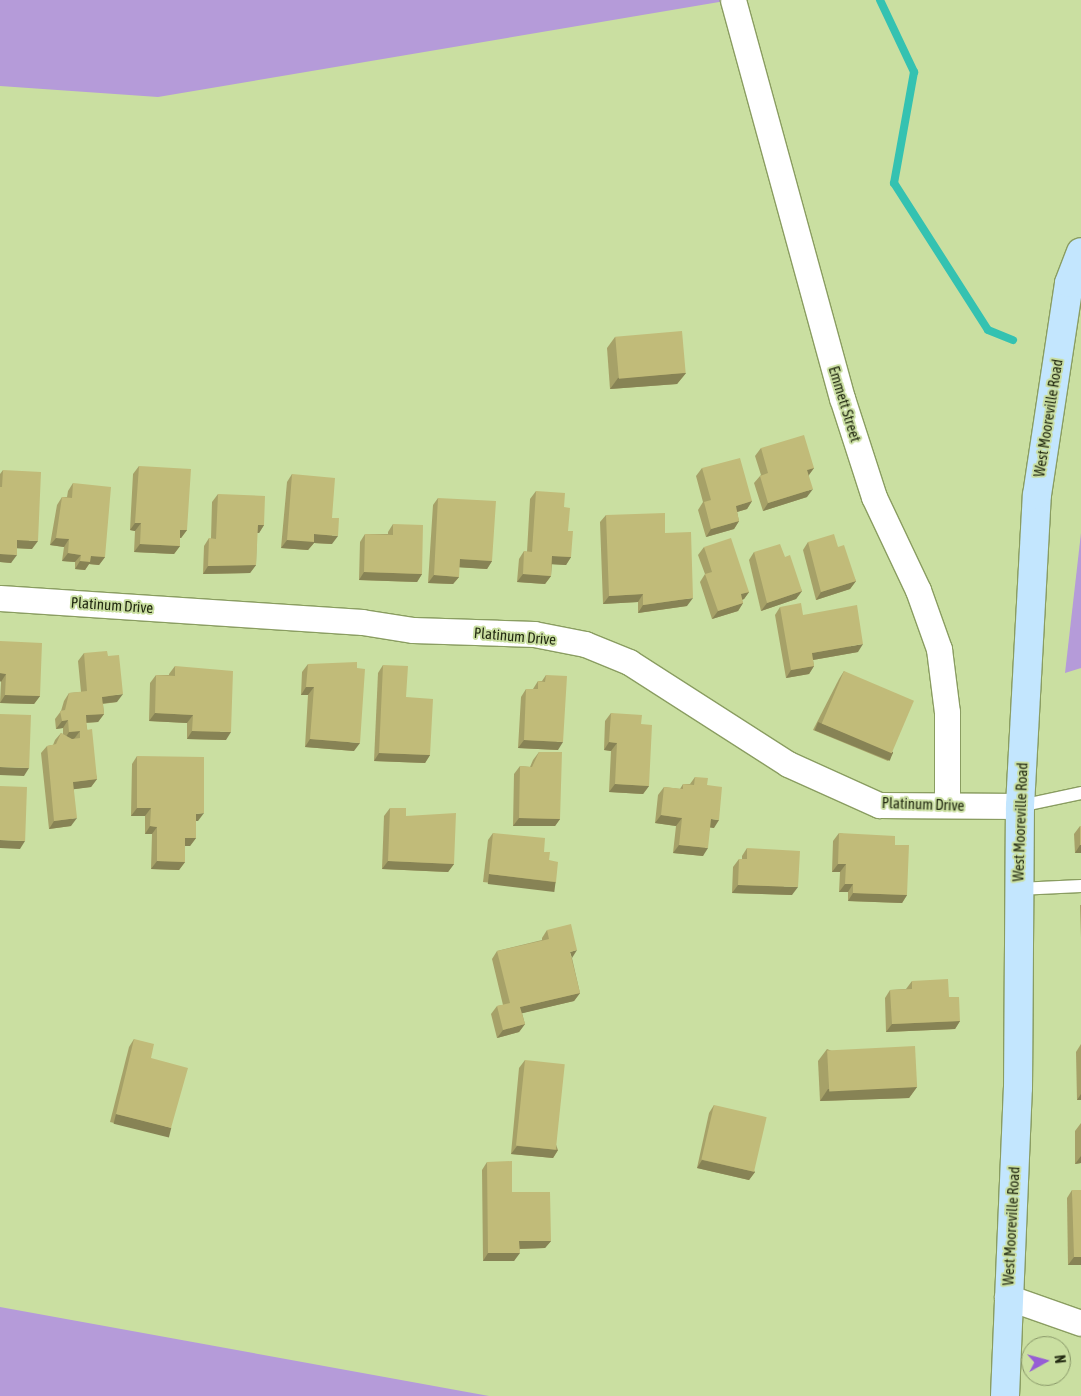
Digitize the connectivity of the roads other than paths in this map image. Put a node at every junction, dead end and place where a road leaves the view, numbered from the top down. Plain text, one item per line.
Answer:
1 (734, 0) edge
2 (1081, 252) edge
3 (0, 598) edge
4 (1081, 793) edge
5 (947, 805) junction
6 (1020, 806) junction
7 (1081, 886) edge
8 (1018, 889) junction
9 (1007, 1297) junction
10 (1081, 1323) edge
11 (1005, 1396) edge

1 - 5 street, Emmett Street
2 - 6 main road, West Mooreville Road
3 - 5 street, Platinum Drive
4 - 6 lane
5 - 6 street, Platinum Drive
6 - 8 main road, West Mooreville Road
7 - 8 lane
8 - 9 main road, West Mooreville Road
9 - 10 street
9 - 11 main road, West Mooreville Road

